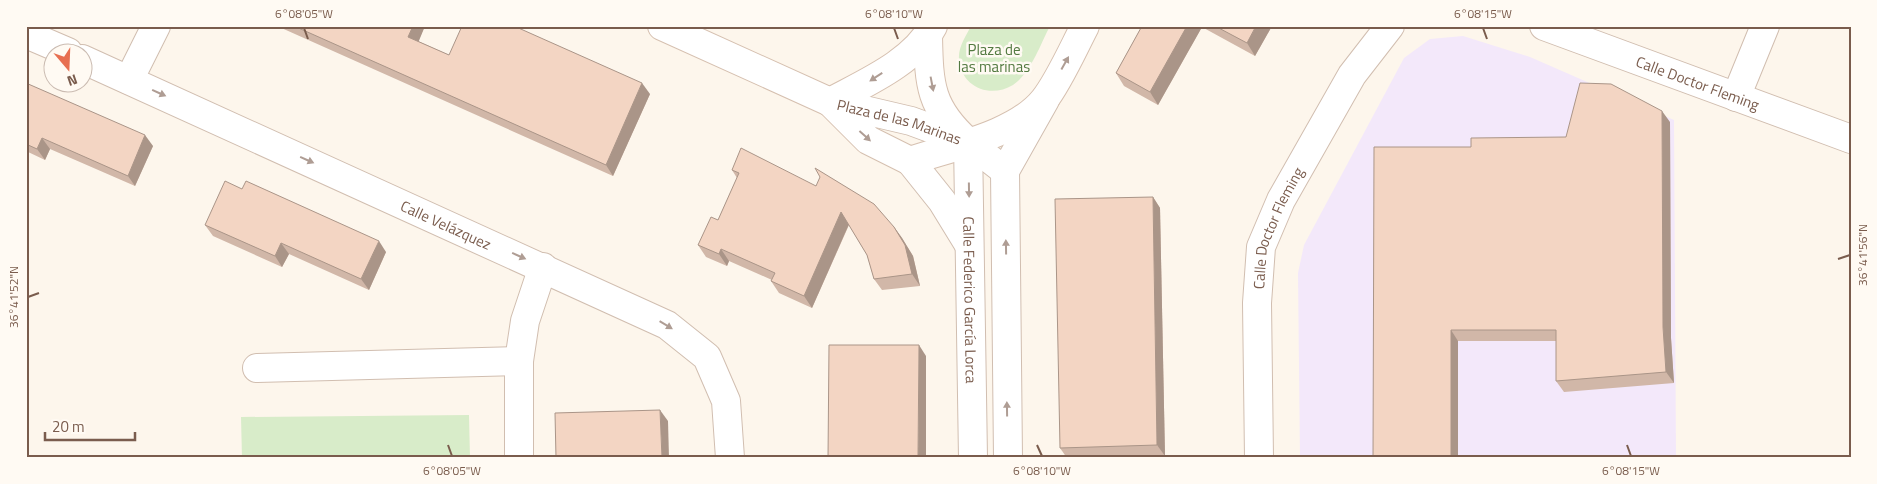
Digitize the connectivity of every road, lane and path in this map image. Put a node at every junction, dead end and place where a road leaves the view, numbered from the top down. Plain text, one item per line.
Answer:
1 (156, 26) edge
2 (662, 26) edge
3 (1085, 26) edge
4 (1390, 26) edge
5 (1544, 26) edge
6 (1764, 26) edge
7 (930, 31) edge
8 (26, 34) edge
9 (45, 42) edge
10 (92, 63) edge
11 (129, 80) junction
12 (1736, 97) junction
13 (1045, 100) junction
14 (830, 102) junction
15 (1851, 139) edge
16 (968, 142) junction
17 (910, 161) junction
18 (1005, 171) junction
19 (970, 246) junction
20 (543, 267) junction
21 (519, 361) junction
22 (257, 368) dead end
23 (519, 458) edge
24 (730, 458) edge
25 (973, 458) edge
26 (1008, 458) edge
27 (1259, 458) edge

1 - 11 street
2 - 14 street
13 -> 3 street, Plaza de las Marinas
4 - 27 street, Calle Doctor Fleming
5 - 12 street, Calle Doctor Fleming
6 - 12 street
7 -> 14 street, Plaza de las Marinas
7 -> 16 street, Plaza de las Marinas
8 - 9 street
10 - 11 street, Calle Velázquez
11 -> 20 street, Calle Velázquez
12 - 15 street, Calle Doctor Fleming
13 - 16 street, Plaza de las Marinas
13 - 18 street, Plaza de las Marinas
14 - 16 street, Plaza de las Marinas
14 -> 17 street, Plaza de las Marinas
16 - 17 street, Plaza de las Marinas
16 - 18 street, Plaza de las Marinas
16 -> 19 street, Calle Federico García Lorca
17 - 19 street, Plaza de las Marinas
26 -> 18 street
19 - 25 street, Calle Federico García Lorca
20 - 21 street
20 -> 24 street, Calle Velázquez
21 - 22 street
21 - 23 street

